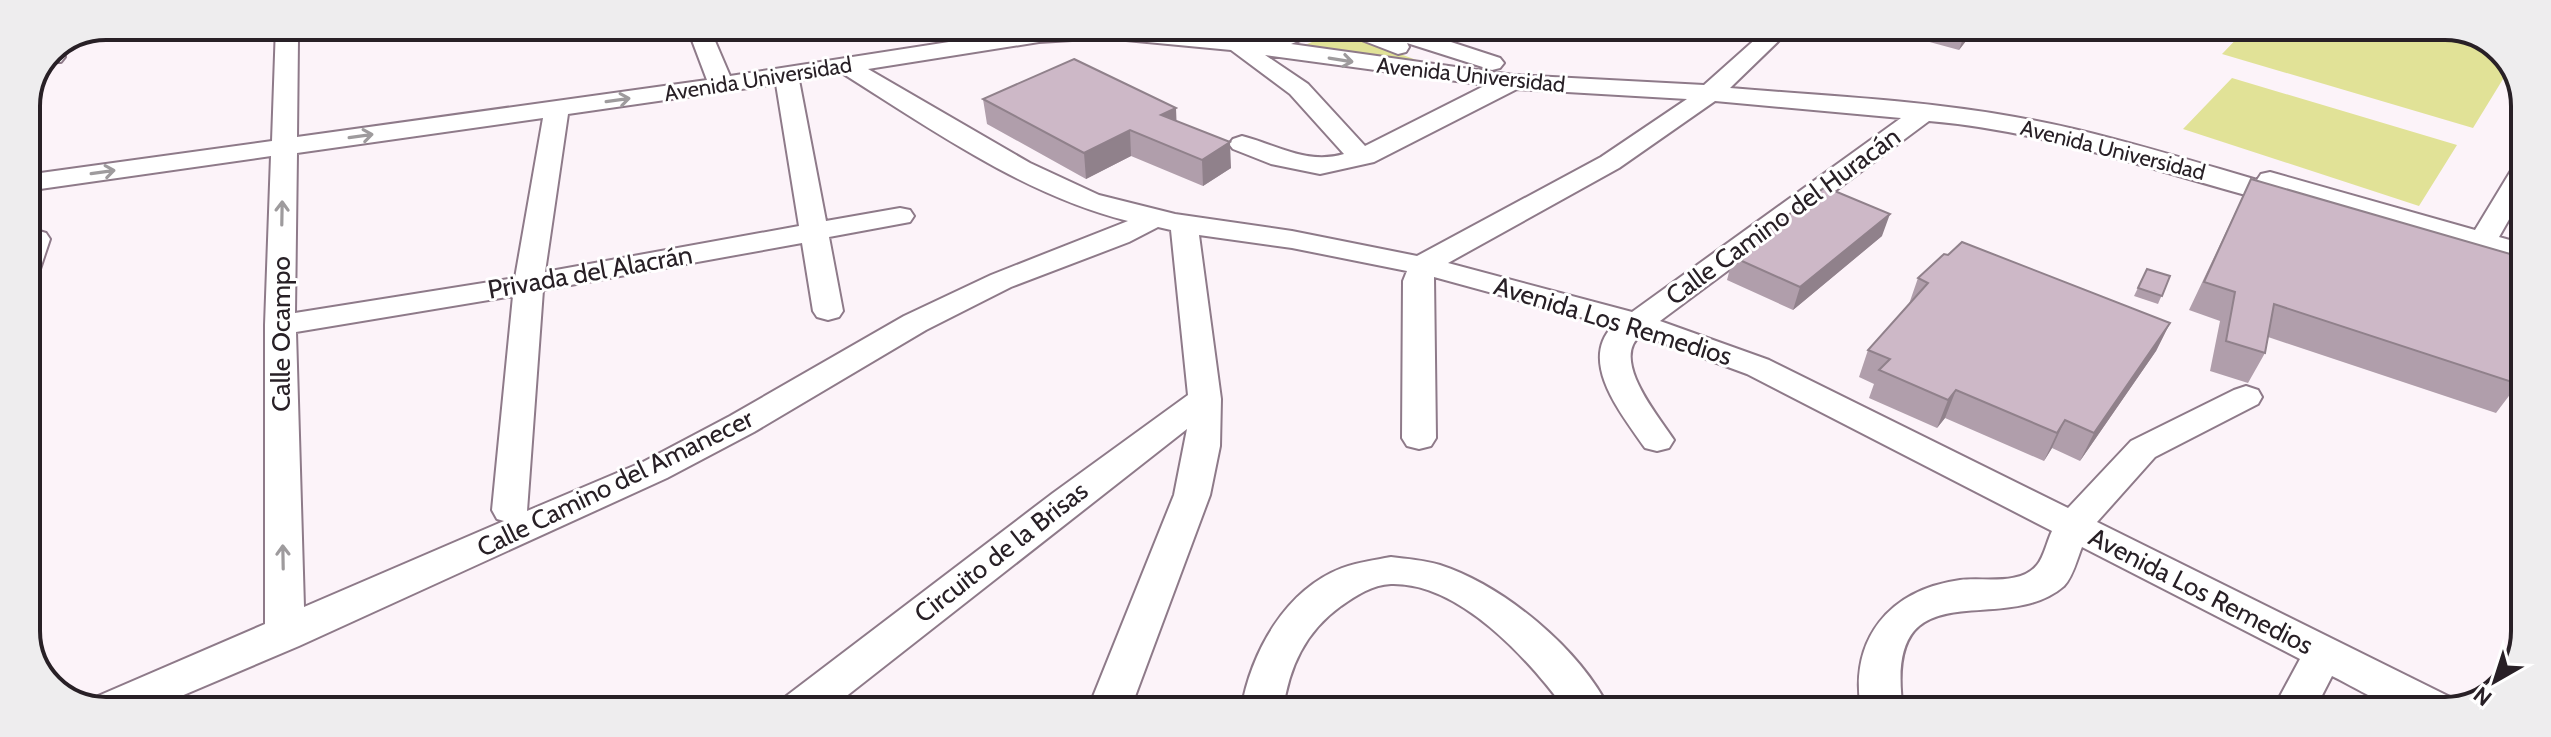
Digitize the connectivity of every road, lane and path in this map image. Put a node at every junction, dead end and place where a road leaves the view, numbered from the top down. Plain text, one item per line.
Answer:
1 (287, 40) edge
2 (703, 40) edge
3 (1018, 40) edge
4 (1203, 40) edge
5 (1225, 40) edge
6 (1282, 40) edge
7 (1383, 40) edge
8 (1416, 40) edge
9 (1768, 40) edge
10 (1231, 43) junction
11 (1264, 48) junction
12 (845, 65) junction
13 (1510, 74) junction
14 (786, 75) junction
15 (721, 85) junction
16 (1715, 89) junction
17 (557, 108) junction
18 (1925, 112) junction
19 (1242, 144) dead end
20 (286, 146) junction
21 (1360, 156) junction
22 (40, 181) edge
23 (2511, 193) edge
24 (900, 216) dead end
25 (1168, 222) junction
26 (813, 232) junction
27 (2480, 247) junction
28 (2511, 251) edge
29 (2511, 261) edge
30 (1424, 264) junction
31 (529, 283) junction
32 (828, 311) dead end
33 (1636, 323) junction
34 (280, 325) junction
35 (2246, 397) dead end
36 (1205, 399) junction
37 (1419, 438) dead end
38 (1657, 440) dead end
39 (510, 510) dead end
40 (2072, 526) junction
41 (285, 635) junction
42 (2324, 653) junction
43 (139, 697) edge
44 (815, 697) edge
45 (1114, 697) edge
46 (1263, 697) edge
47 (1580, 697) edge
48 (1880, 697) edge
49 (2300, 697) edge
50 (2411, 697) edge

1 - 20 street, Calle Ocampo
2 - 15 street
3 - 12 street, Avenida Universidad
4 - 10 street, Avenida Universidad
5 - 10 street
6 - 11 street
7 - 13 street
8 - 13 street
9 - 16 street
10 - 11 street, Avenida Universidad
10 - 21 street
11 -> 13 street, Avenida Universidad
12 - 14 street, Avenida Universidad
12 - 25 street, Avenida Los Remedios
13 - 16 street, Avenida Universidad
13 - 21 street
14 - 15 street, Avenida Universidad
14 - 26 street
17 -> 15 street, Avenida Universidad
16 - 18 street, Avenida Universidad
16 - 27 street, Avenida Universidad
16 - 30 street
20 -> 17 street, Avenida Universidad
17 - 31 street
18 - 27 street, Avenida Universidad
18 - 33 street, Calle Camino del Huracán
19 - 21 street
22 -> 20 street, Avenida Universidad
34 -> 20 street, Calle Ocampo
23 - 27 street
24 - 26 street, Privada del Alacrán
25 - 30 street, Avenida Los Remedios
25 - 36 street
25 - 41 street, Calle Camino del Amanecer
26 - 31 street, Privada del Alacrán
26 - 32 street
27 - 28 street, Avenida Universidad
27 - 29 street, Avenida Universidad
30 - 33 street, Avenida Los Remedios
30 - 37 street
31 - 34 street, Privada del Alacrán
31 - 39 street
33 - 38 street, Calle Camino del Huracán
33 - 40 street, Avenida Los Remedios
41 -> 34 street, Calle Ocampo
35 - 40 street
36 - 44 street, Circuito de la Brisas
36 - 45 street
40 - 42 street, Avenida Los Remedios
40 - 48 street
41 - 43 street, Calle Camino del Amanecer
42 - 49 street
42 - 50 street, Avenida Los Remedios
46 - 47 street

